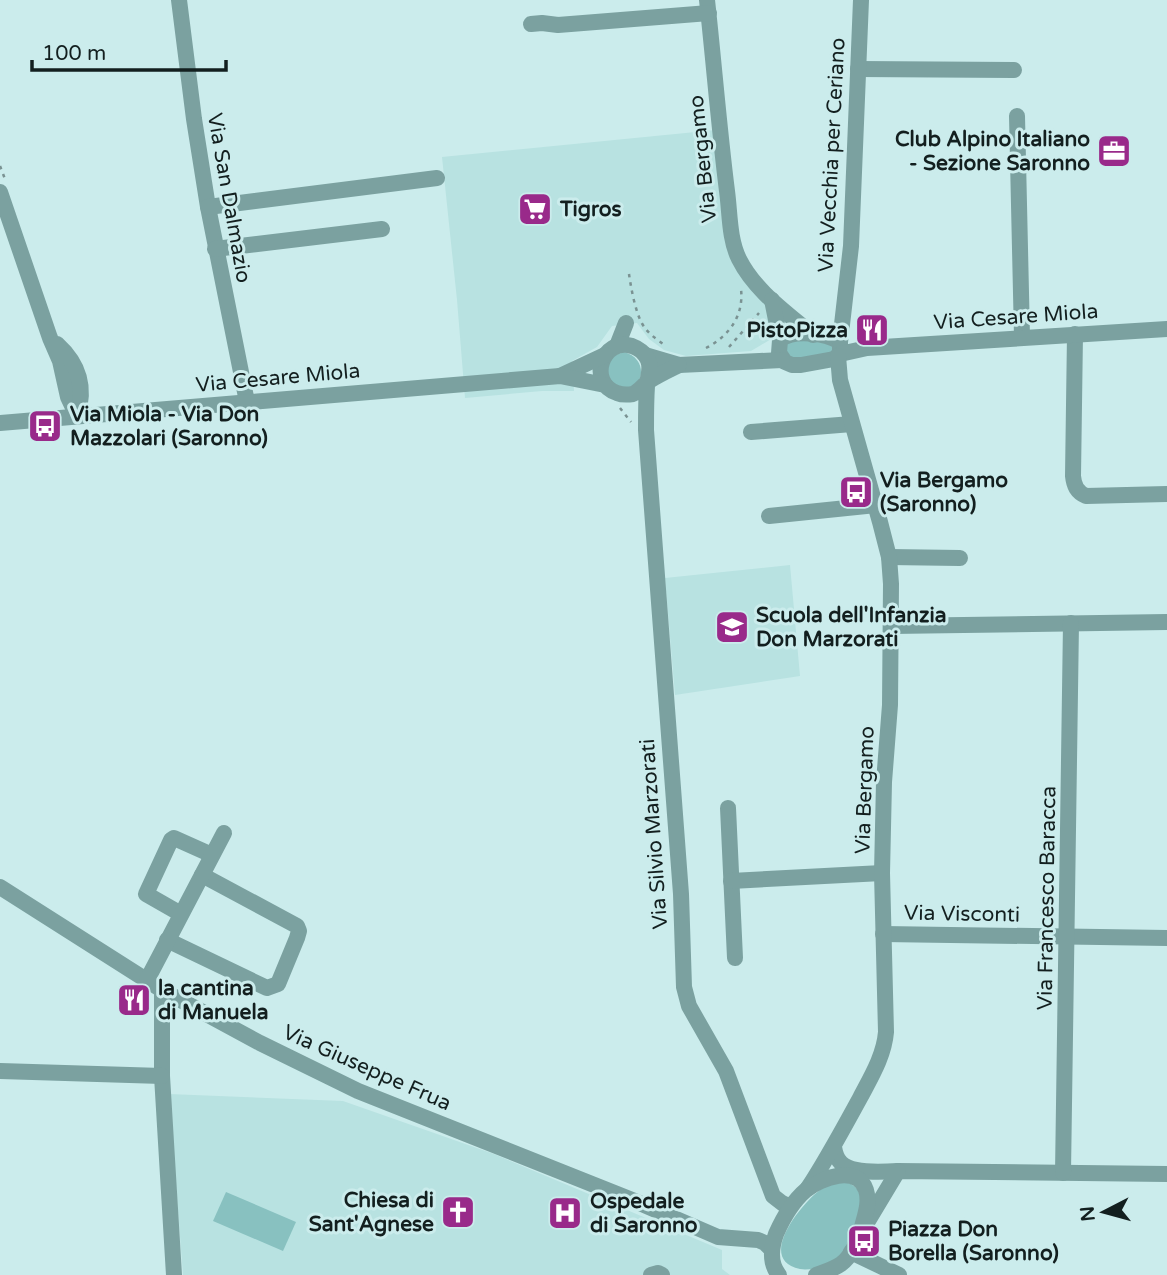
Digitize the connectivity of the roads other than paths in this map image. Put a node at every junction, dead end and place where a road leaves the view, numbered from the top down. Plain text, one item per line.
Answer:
1 (179, 0) edge
2 (861, 0) edge
3 (708, 6) edge
4 (531, 24) dead end
5 (858, 69) junction
6 (1014, 70) dead end
7 (1017, 116) dead end
8 (437, 177) dead end
9 (4, 190) edge
10 (208, 207) junction
11 (382, 229) dead end
12 (215, 249) junction
13 (770, 302) junction
14 (1167, 329) edge
15 (1075, 334) junction
16 (1021, 338) junction
17 (831, 347) junction
18 (780, 348) junction
19 (625, 351) junction
20 (678, 365) junction
21 (560, 376) junction
22 (647, 382) junction
23 (605, 385) junction
24 (621, 399) junction
25 (247, 402) junction
26 (77, 416) junction
27 (0, 423) edge
28 (852, 424) junction
29 (640, 430) junction
30 (751, 432) dead end
31 (1167, 494) edge
32 (876, 505) junction
33 (769, 516) dead end
34 (889, 557) junction
35 (960, 558) dead end
36 (1167, 622) edge
37 (1071, 623) junction
38 (891, 626) junction
39 (728, 808) dead end
40 (224, 833) dead end
41 (212, 855) junction
42 (882, 873) junction
43 (202, 875) junction
44 (732, 881) junction
45 (0, 887) edge
46 (181, 914) junction
47 (883, 934) junction
48 (1067, 937) junction
49 (1167, 938) edge
50 (167, 940) junction
51 (735, 958) dead end
52 (147, 980) junction
53 (162, 990) junction
54 (192, 1006) junction
55 (162, 1022) junction
56 (0, 1072) edge
57 (162, 1076) junction
58 (834, 1147) junction
59 (898, 1171) junction
60 (1063, 1172) junction
61 (1167, 1174) edge
62 (808, 1188) junction
63 (787, 1213) junction
64 (861, 1232) junction
65 (739, 1238) junction
66 (772, 1250) junction
67 (851, 1252) junction
68 (822, 1274) edge
69 (174, 1275) edge
70 (652, 1275) edge
71 (662, 1275) edge
72 (779, 1275) edge
73 (899, 1275) edge

1 - 10 street, Via San Dalmazio
2 - 5 street, Via Vecchia per Ceriano
3 - 4 street
3 - 13 street, Via Bergamo
5 - 6 street
5 - 17 street, Via Vecchia per Ceriano
7 - 16 street
8 - 10 street
9 - 26 street
10 - 12 street, Via San Dalmazio
11 - 12 street
12 - 25 street, Via San Dalmazio
13 - 17 street, Via Bergamo
13 - 18 street
14 - 15 street, Via Cesare Miola
15 - 16 street, Via Cesare Miola
15 - 31 street
16 - 17 street, Via Cesare Miola
17 - 18 street
17 - 18 street
17 - 28 street, Via Bergamo
18 - 20 street
19 - 20 street
19 - 21 street, Via Cesare Miola
19 - 22 street
19 - 23 street
20 - 22 street
21 - 23 street, Via Cesare Miola
21 - 25 street, Via Cesare Miola
22 - 24 street
22 - 29 street, Via Silvio Marzorati
23 - 24 street, Via Cesare Miola
24 - 29 street, Via Silvio Marzorati
25 - 26 street, Via Cesare Miola
26 - 27 street, Via Cesare Miola
28 - 30 street
28 - 32 street, Via Bergamo
29 - 63 street, Via Silvio Marzorati
32 - 33 street
32 - 34 street, Via Bergamo
34 - 35 street
34 - 38 street, Via Bergamo
36 - 37 street
37 - 38 street
37 - 48 street, Via Francesco Baracca
38 - 42 street, Via Bergamo
39 - 44 street
40 - 41 street
41 - 43 street
41 - 46 street
42 - 44 street
42 - 47 street, Via Bergamo
43 - 46 street
43 - 50 street
44 - 51 street
45 - 52 street, Via Giuseppe Frua
46 - 50 street
47 - 48 street, Via Visconti
47 - 58 street, Via Bergamo
48 - 49 street, Via Visconti
48 - 60 street, Via Francesco Baracca
50 - 52 street
52 - 53 street, Via Giuseppe Frua
53 - 54 street, Via Giuseppe Frua
53 - 55 street
54 - 55 street
54 - 65 street, Via Giuseppe Frua
55 - 57 street
56 - 57 street
57 - 69 street
58 - 59 street
58 - 62 street, Via Bergamo
59 - 60 street
59 - 64 street
60 - 61 street
62 - 63 street
62 - 64 street
63 - 65 street
63 - 66 street
64 - 67 street
65 - 66 street, Via Giuseppe Frua
66 - 72 street
67 - 68 street
67 - 73 street
70 - 71 street

